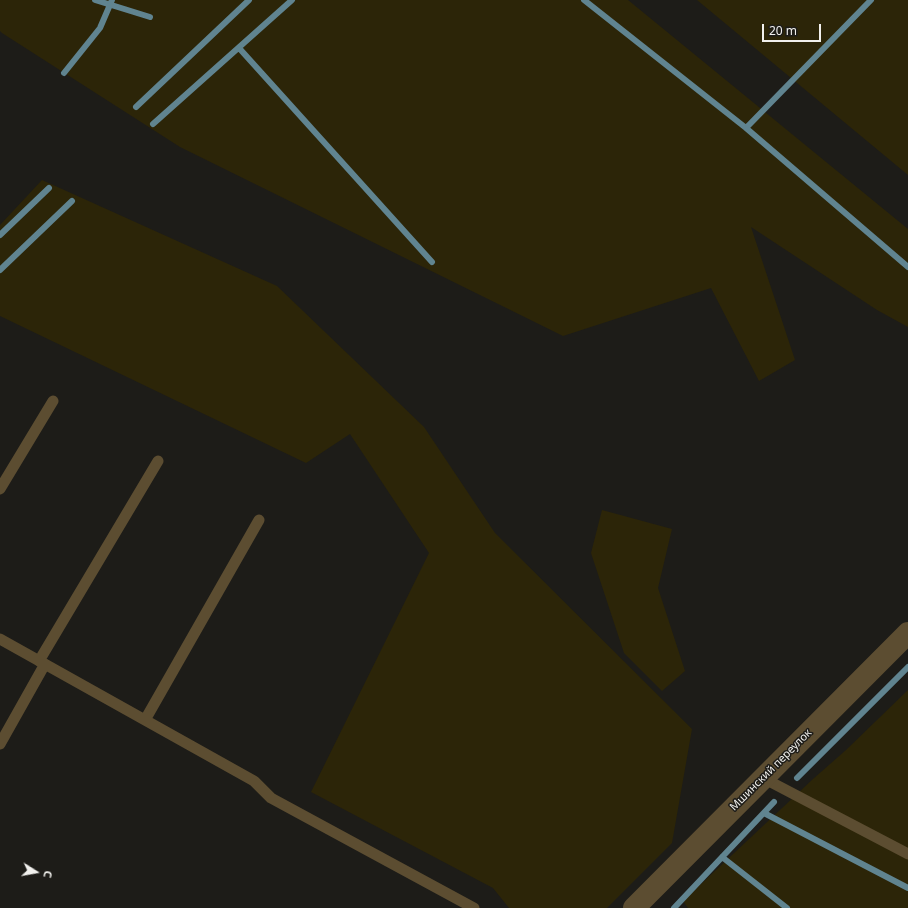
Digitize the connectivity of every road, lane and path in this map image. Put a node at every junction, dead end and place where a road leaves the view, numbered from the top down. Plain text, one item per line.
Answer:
1 (53, 401) dead end
2 (158, 461) dead end
3 (0, 489) edge
4 (259, 520) dead end
5 (908, 633) edge
6 (0, 639) edge
7 (42, 662) junction
8 (146, 720) junction
9 (0, 744) edge
10 (763, 778) junction
11 (908, 854) edge
12 (474, 908) edge
13 (634, 908) edge

1 - 3 lane
2 - 7 lane
4 - 8 lane
5 - 10 street, Мшинский переулок
6 - 7 lane
7 - 8 lane
7 - 9 lane
8 - 12 lane
10 - 11 lane
10 - 13 street, Мшинский переулок

